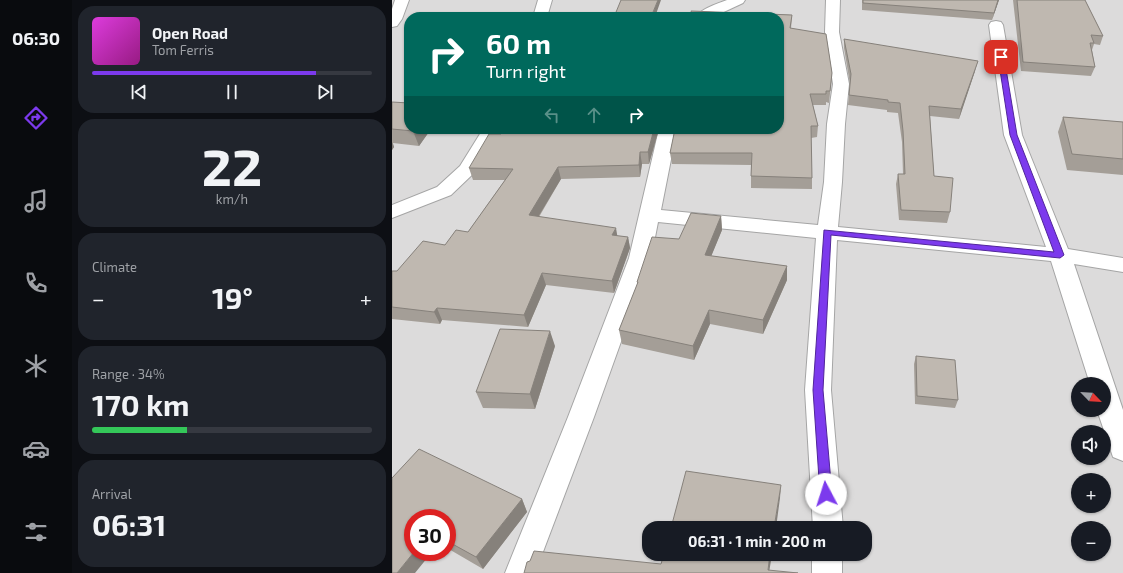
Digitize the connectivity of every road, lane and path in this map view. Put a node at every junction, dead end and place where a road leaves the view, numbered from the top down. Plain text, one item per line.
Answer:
1 (402, 0) edge
2 (545, 0) edge
3 (708, 0) edge
4 (736, 0) edge
5 (833, 0) edge
6 (541, 12) edge
7 (713, 12) edge
8 (392, 23) edge
9 (996, 26) dead end
10 (489, 134) edge
11 (667, 134) edge
12 (392, 212) edge
13 (650, 215) junction
14 (827, 232) junction
15 (1060, 255) junction
16 (1123, 265) edge
17 (1100, 377) edge
18 (1111, 412) edge
19 (1123, 449) edge
20 (827, 521) edge
21 (827, 561) edge
22 (520, 573) edge
23 (827, 573) edge

1 - 8 street
2 - 6 street
3 - 4 street
4 - 7 street
5 - 14 street
9 - 15 street
10 - 12 street
11 - 13 street
13 - 14 street
13 - 22 street
14 - 15 street
14 - 20 street
15 - 16 street
15 - 17 street
18 - 19 street
21 - 23 street

